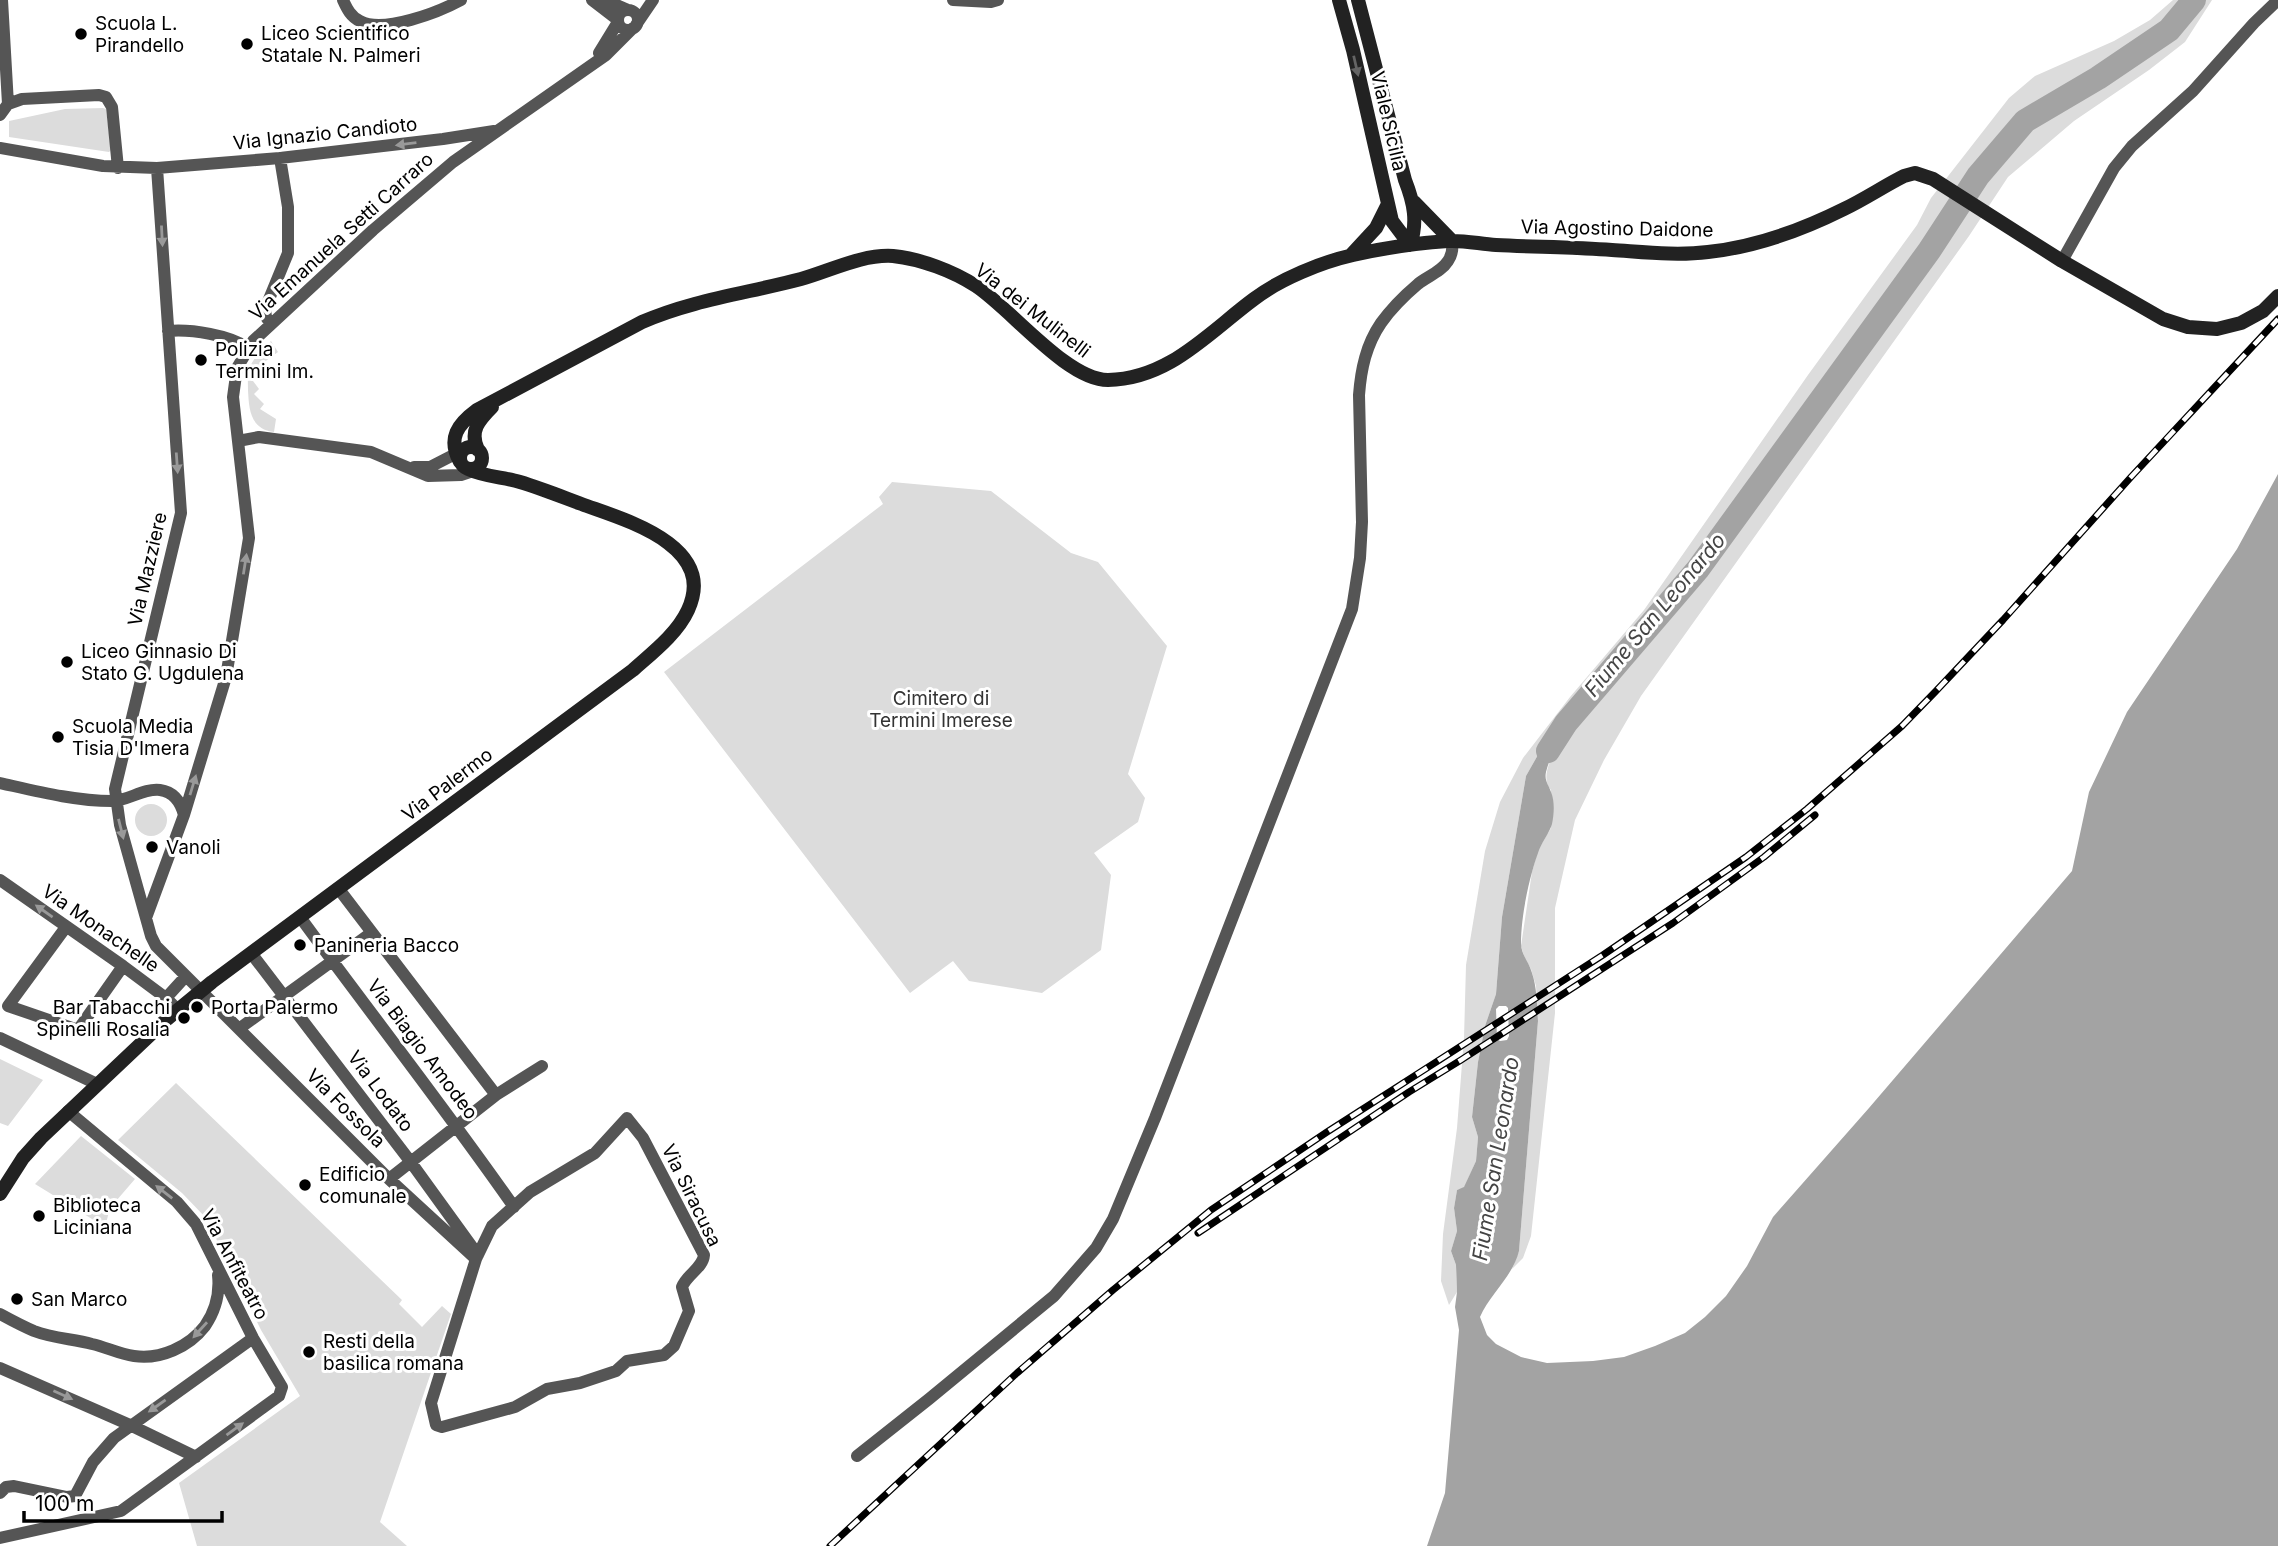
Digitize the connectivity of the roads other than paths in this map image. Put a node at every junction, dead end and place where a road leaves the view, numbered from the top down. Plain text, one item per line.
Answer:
1 (2, 0) edge
2 (343, 0) edge
3 (461, 0) edge
4 (592, 0) edge
5 (606, 0) edge
6 (645, 0) edge
7 (653, 0) edge
8 (953, 0) edge
9 (998, 0) edge
10 (1339, 0) edge
11 (1358, 0) edge
12 (2278, 0) edge
13 (629, 10) junction
14 (618, 21) junction
15 (635, 27) junction
16 (593, 62) junction
17 (4, 109) edge
18 (498, 131) junction
19 (443, 139) junction
20 (0, 148) edge
21 (280, 158) junction
22 (453, 162) junction
23 (118, 168) junction
24 (157, 168) junction
25 (1414, 202) junction
26 (1388, 204) junction
27 (1452, 241) junction
28 (1410, 245) junction
29 (1351, 255) junction
30 (2062, 261) junction
31 (2278, 296) edge
32 (271, 324) junction
33 (168, 331) junction
34 (248, 348) junction
35 (501, 398) junction
36 (238, 441) junction
37 (470, 460) junction
38 (407, 467) junction
39 (0, 783) edge
40 (115, 801) junction
41 (184, 816) junction
42 (135, 880) junction
43 (2, 884) edge
44 (159, 885) junction
45 (338, 888) junction
46 (300, 917) junction
47 (146, 918) junction
48 (66, 926) junction
49 (371, 933) junction
50 (251, 953) junction
51 (332, 961) junction
52 (123, 966) junction
53 (186, 976) junction
54 (201, 991) junction
55 (285, 995) junction
56 (166, 998) junction
57 (177, 1009) junction
58 (240, 1028) junction
59 (0, 1038) edge
60 (542, 1066) dead end
61 (97, 1084) junction
62 (496, 1095) junction
63 (68, 1111) junction
64 (457, 1125) junction
65 (410, 1161) junction
66 (389, 1179) junction
67 (2, 1187) edge
68 (514, 1207) junction
69 (477, 1257) junction
70 (217, 1268) junction
71 (0, 1314) edge
72 (253, 1338) junction
73 (0, 1368) edge
74 (130, 1425) junction
75 (857, 1456) dead end
76 (196, 1457) junction
77 (0, 1493) edge
78 (4, 1540) edge

1 - 17 street
2 - 3 street
4 - 14 street
5 - 13 street
6 - 13 street
7 - 15 street, Via Emanuela Setti Carraro
8 - 9 street
10 -> 26 street, Viale Sicilia
11 - 25 street, Viale Sicilia
12 - 30 street
13 - 14 street
13 - 15 street
14 - 15 street
14 - 16 street
15 - 16 street, Via Emanuela Setti Carraro
16 - 18 street, Via Emanuela Setti Carraro
17 - 23 street
18 - 19 street, Via Ignazio Candioto
18 - 22 street, Via Emanuela Setti Carraro
19 -> 21 street, Via Ignazio Candioto
19 - 22 street
20 - 23 street, Via Ignazio Candioto
21 - 24 street, Via Ignazio Candioto
21 - 32 street
22 - 32 street, Via Emanuela Setti Carraro
23 - 24 street, Via Ignazio Candioto
24 -> 33 street, Via Mazziere
25 - 27 street
25 - 28 street
26 - 28 street, Viale Sicilia
26 - 29 street
27 - 28 street, Via Agostino Daidone
27 - 30 street, Via Agostino Daidone
27 - 75 street
28 - 29 street, Via dei Mulinelli
29 - 35 street, Via dei Mulinelli
30 - 31 street
32 - 34 street, Via Emanuela Setti Carraro
33 - 34 street
33 -> 40 street, Via Mazziere
34 - 36 street, Via Emanuela Setti Carraro
35 - 37 street
35 - 37 street, Via dei Mulinelli
36 - 38 street
41 -> 36 street, Via Emanuela Setti Carraro
37 - 38 street
37 - 38 street
37 - 45 street, Via Palermo
39 - 40 street
40 - 41 street
40 -> 42 street, Via Mazziere
41 - 44 street, Via Emanuela Setti Carraro
42 - 44 street
42 - 47 street, Via Mazziere
48 -> 43 street, Via Monachelle
44 - 47 street, Via Emanuela Setti Carraro
45 - 46 street, Via Palermo
45 - 49 street
46 - 50 street, Via Palermo
46 - 51 street, Via Biagio Amodeo
47 - 53 street, Via Mazziere
48 - 52 street, Via Monachelle
48 - 52 street
49 - 51 street
49 - 62 street
50 - 54 street, Via Palermo
50 - 55 street, Via Lodato
51 - 55 street
51 - 64 street, Via Biagio Amodeo
52 - 56 street, Via Monachelle
53 - 54 street, Via Mazziere
53 - 56 street
54 - 57 street, Via Palermo
54 - 58 street, Via Fossola
55 - 58 street
55 - 65 street, Via Lodato
56 - 57 street, Via Monachelle
57 - 61 street, Via Palermo
58 - 66 street, Via Fossola
59 - 61 street
60 - 62 street
61 - 63 street, Via Palermo
62 - 64 street
63 - 67 street, Via Palermo
70 -> 63 street, Via Anfiteatro
64 - 65 street
64 - 68 street, Via Biagio Amodeo
65 - 66 street
65 - 69 street, Via Lodato
66 - 69 street, Via Fossola
68 - 69 street
68 - 69 street, Via Siracusa
70 -> 71 street
70 - 72 street, Via Anfiteatro
72 -> 74 street
76 -> 72 street, Via Anfiteatro
73 -> 74 street
74 - 76 street
74 - 77 street
76 - 78 street

